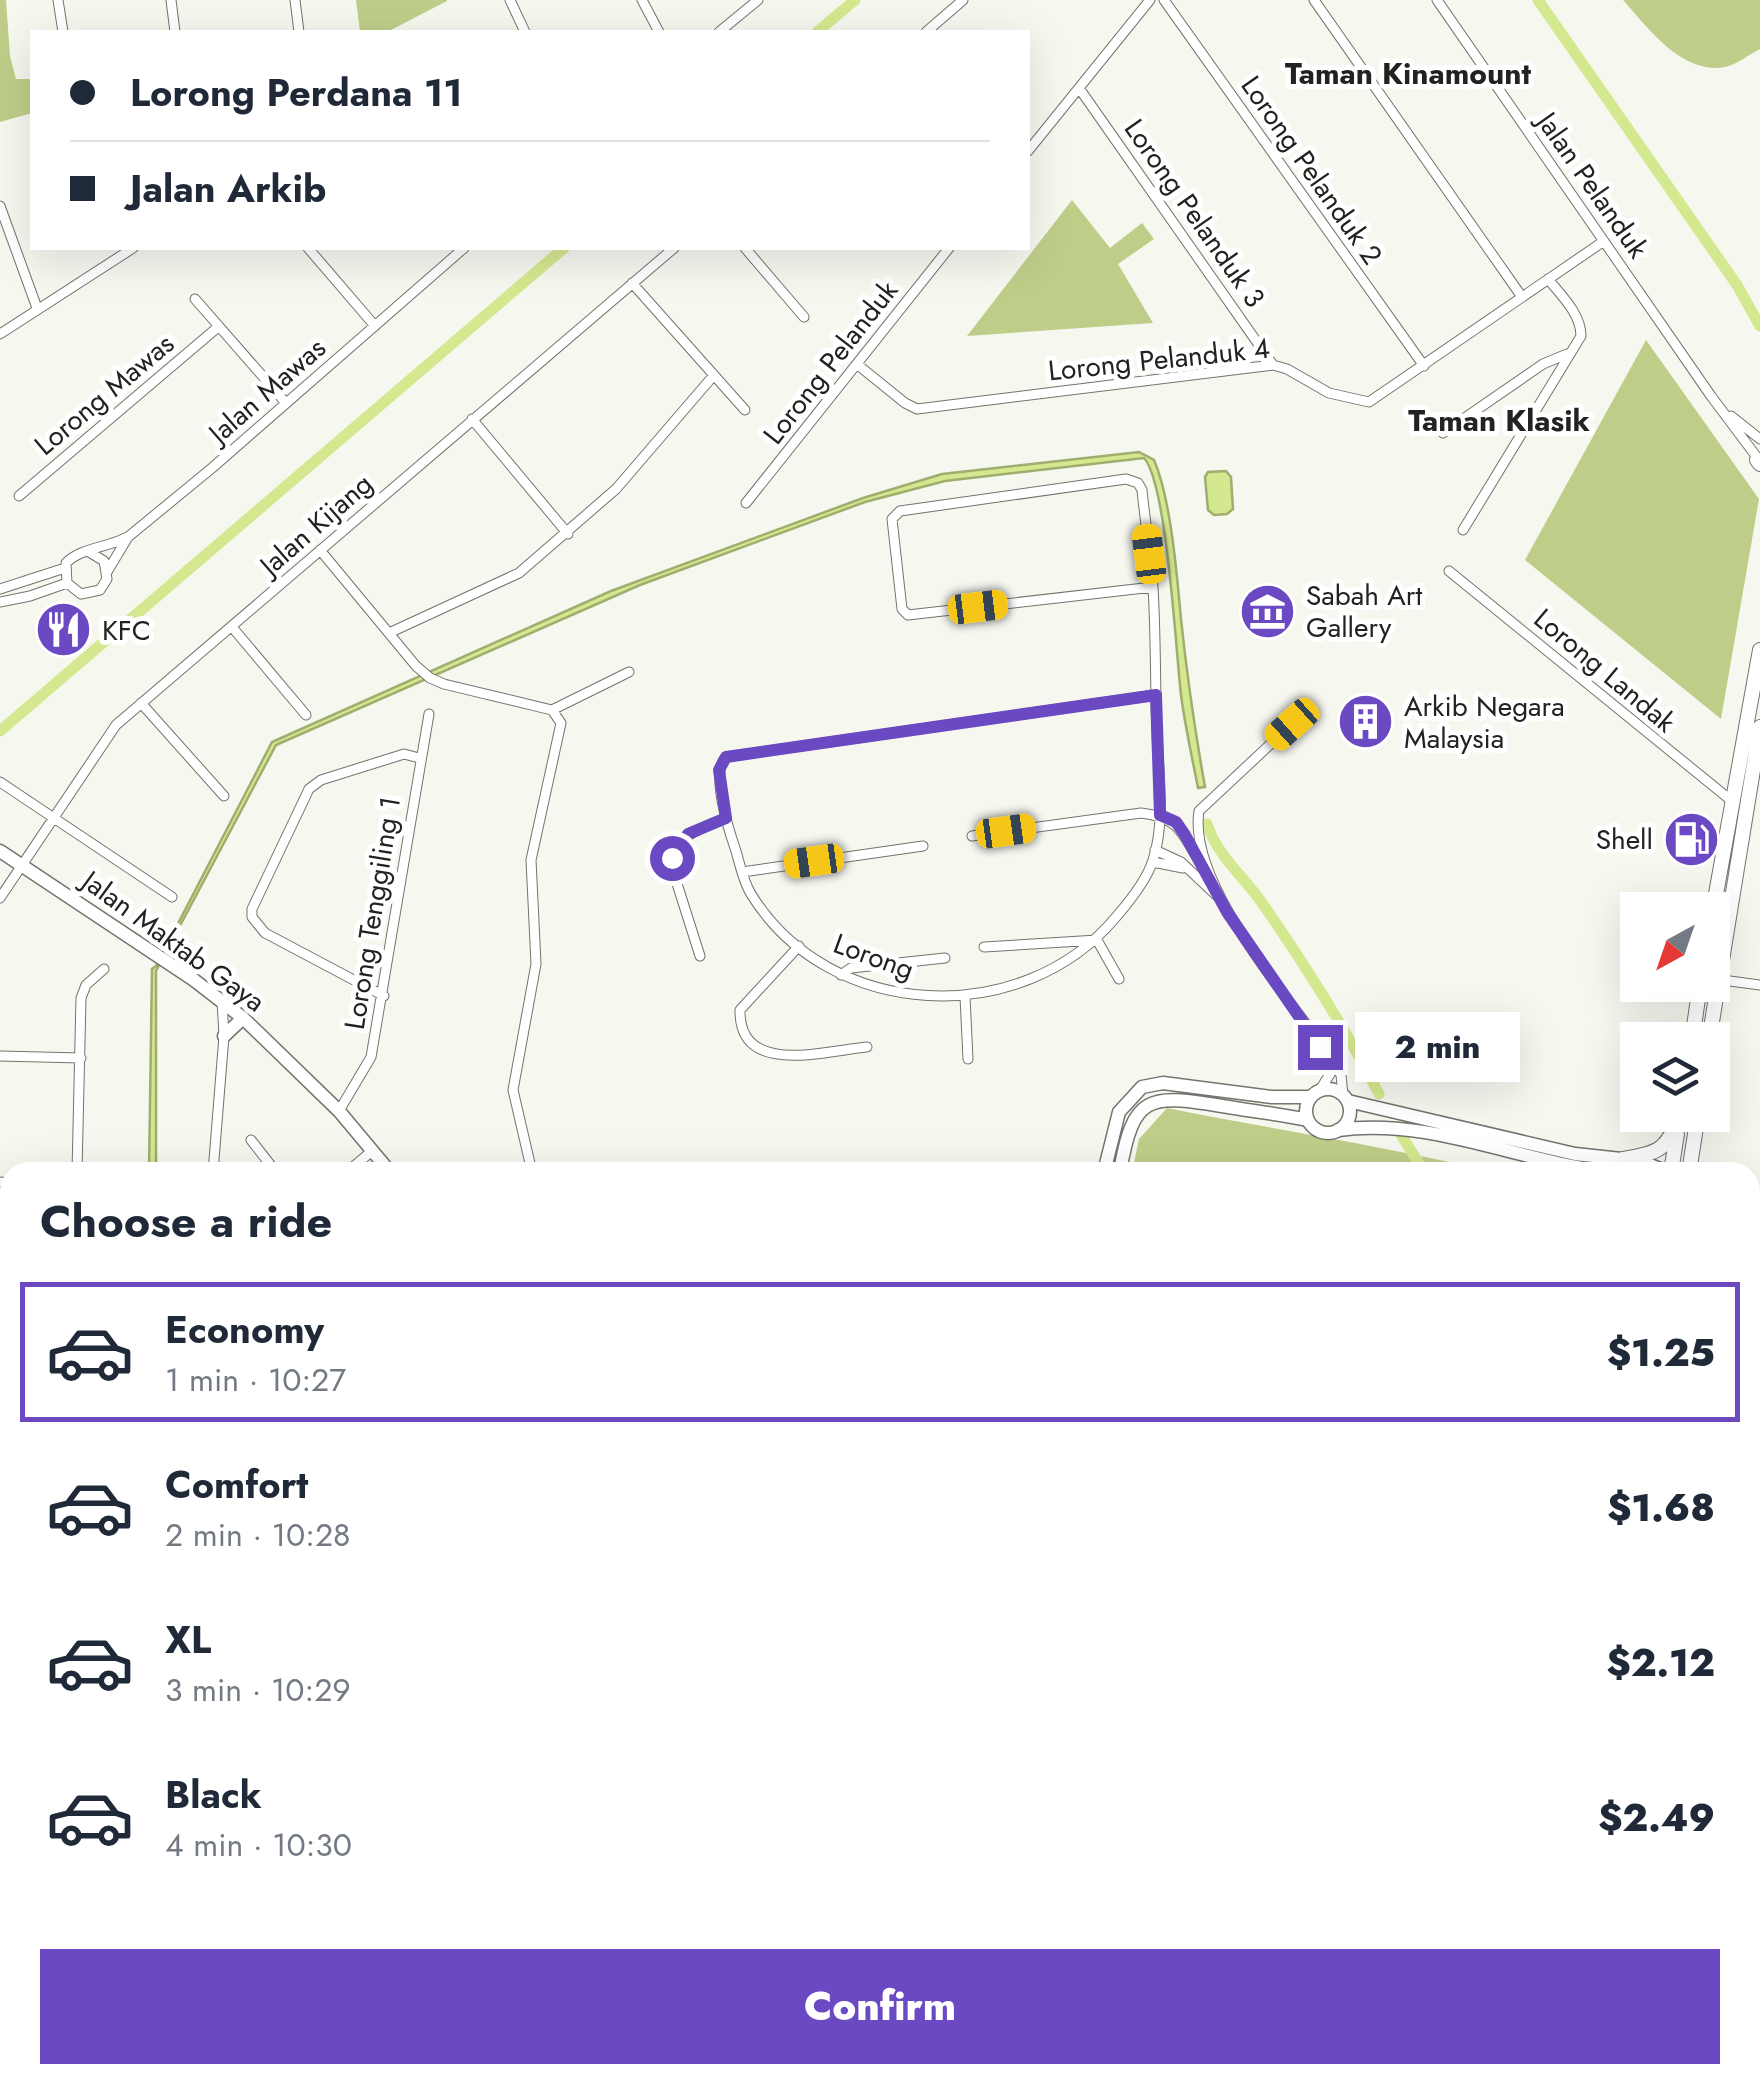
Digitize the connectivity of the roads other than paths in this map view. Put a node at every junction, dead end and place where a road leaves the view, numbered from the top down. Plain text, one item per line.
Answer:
1 (58, 0) edge
2 (170, 0) edge
3 (295, 0) edge
4 (510, 0) edge
5 (642, 0) edge
6 (758, 0) edge
7 (964, 0) edge
8 (1150, 0) edge
9 (1164, 0) edge
10 (1314, 0) edge
11 (1437, 0) edge
12 (63, 30) edge
13 (175, 30) edge
14 (299, 30) edge
15 (525, 30) edge
16 (658, 30) edge
17 (722, 30) edge
18 (928, 30) edge
19 (1079, 88) junction
20 (1030, 148) edge
21 (0, 206) edge
22 (1604, 240) junction
23 (129, 250) edge
24 (310, 250) edge
25 (462, 250) edge
26 (672, 250) edge
27 (747, 250) edge
28 (947, 250) edge
29 (1548, 279) junction
30 (632, 284) junction
31 (1522, 297) junction
32 (195, 299) dead end
33 (37, 308) junction
34 (804, 316) dead end
35 (218, 326) junction
36 (375, 326) junction
37 (0, 334) edge
38 (1570, 353) junction
39 (858, 365) junction
40 (1273, 366) junction
41 (1424, 366) junction
42 (714, 374) junction
43 (1711, 396) junction
44 (286, 403) junction
45 (745, 410) dead end
46 (472, 420) junction
47 (1443, 433) dead end
48 (1760, 439) edge
49 (1759, 462) edge
50 (18, 496) dead end
51 (746, 504) dead end
52 (1463, 530) dead end
53 (568, 534) junction
54 (128, 537) junction
55 (320, 550) junction
56 (89, 552) junction
57 (65, 568) junction
58 (1450, 571) dead end
59 (108, 572) junction
60 (66, 582) junction
61 (1153, 587) junction
62 (0, 589) edge
63 (0, 602) edge
64 (232, 627) junction
65 (389, 633) junction
66 (1760, 650) edge
67 (629, 672) dead end
68 (1156, 695) junction
69 (140, 704) junction
70 (552, 710) junction
71 (306, 714) dead end
72 (428, 714) dead end
73 (1292, 724) dead end
74 (1760, 728) edge
75 (419, 758) junction
76 (0, 782) edge
77 (1749, 788) junction
78 (224, 796) dead end
79 (1733, 802) junction
80 (1160, 815) junction
81 (54, 816) junction
82 (726, 818) junction
83 (972, 836) dead end
84 (1739, 845) junction
85 (923, 846) dead end
86 (1155, 850) junction
87 (0, 851) edge
88 (1153, 862) junction
89 (23, 865) junction
90 (1190, 871) junction
91 (742, 872) junction
92 (1208, 872) junction
93 (1716, 892) edge
94 (1730, 895) edge
95 (172, 897) dead end
96 (1218, 897) junction
97 (0, 898) edge
98 (1097, 940) junction
99 (799, 946) junction
100 (984, 947) dead end
101 (700, 956) dead end
102 (945, 958) dead end
103 (104, 969) dead end
104 (841, 975) junction
105 (1119, 979) dead end
106 (1730, 981) edge
107 (1760, 985) edge
108 (384, 996) junction
109 (965, 996) junction
110 (222, 1002) junction
111 (243, 1018) junction
112 (224, 1036) junction
113 (867, 1047) dead end
114 (1320, 1047) junction
115 (0, 1056) edge
116 (81, 1058) junction
117 (968, 1059) dead end
118 (1316, 1094) junction
119 (1346, 1098) junction
120 (340, 1111) junction
121 (1308, 1120) junction
122 (1338, 1130) junction
123 (1671, 1132) edge
124 (1677, 1132) edge
125 (1695, 1132) edge
126 (251, 1140) dead end
127 (372, 1151) junction
128 (1623, 1159) junction
129 (78, 1162) edge
130 (214, 1162) edge
131 (268, 1162) edge
132 (358, 1162) edge
133 (381, 1162) edge
134 (530, 1162) edge
135 (1106, 1162) edge
136 (1122, 1162) edge
137 (1563, 1162) edge
138 (1633, 1162) edge
139 (1672, 1162) edge
140 (1691, 1162) edge

1 - 12 street
2 - 13 street
3 - 14 street
4 - 15 street
5 - 16 street
6 - 17 street
7 - 18 street
8 - 19 street
9 - 41 street, Lorong Pelanduk 2
10 - 31 street
11 - 22 street, Jalan Pelanduk
19 - 20 street
19 - 40 street, Lorong Pelanduk 3
21 - 33 street
22 - 29 street, Lorong Pelanduk 4
22 - 43 street, Jalan Pelanduk
23 - 33 street
24 - 36 street
25 - 36 street, Jalan Mawas
26 - 30 street, Jalan Kijang
27 - 34 street
28 - 39 street, Lorong Pelanduk
29 - 31 street, Lorong Pelanduk 4
29 - 38 street
30 - 42 street
30 - 46 street, Jalan Kijang
31 - 41 street, Lorong Pelanduk 4
32 - 35 street
33 - 37 street
35 - 44 street
35 - 50 street, Lorong Mawas
36 - 44 street, Jalan Mawas
38 - 47 street
38 - 52 street
39 - 40 street, Lorong Pelanduk 4
39 - 51 street, Lorong Pelanduk
40 - 41 street, Lorong Pelanduk 4
42 - 45 street
42 - 53 street
43 - 48 street, Jalan Pelanduk
43 - 49 street, Jalan Pelanduk
44 - 54 street, Jalan Mawas
46 - 53 street
46 - 55 street, Jalan Kijang
53 - 65 street
54 - 56 street
54 - 59 street, Jalan Mawas
55 - 64 street, Jalan Kijang
55 - 65 street
56 - 57 street
56 - 59 street
57 - 60 street
57 - 62 street
58 - 79 street, Lorong Landak
59 - 60 street
60 - 63 street
61 - 61 street, Lorong
61 - 68 street, Lorong
64 - 69 street, Jalan Kijang
64 - 71 street
65 - 70 street
66 - 79 main road
67 - 70 street
68 - 80 street, Lorong
68 - 82 street, Lorong
69 - 78 street
69 - 81 street, Jalan Kijang
70 - 134 street
72 - 75 street, Lorong Tenggiling 1
73 - 92 street
74 - 77 main road
75 - 108 street, Lorong Tenggiling 1
75 - 108 street
76 - 81 street
77 - 79 main road
77 - 84 main road
79 - 84 main road
79 - 93 main road
80 - 83 street
80 - 86 street, Lorong
80 - 92 street
81 - 89 street, Jalan Kijang
81 - 95 street
82 - 91 street, Lorong
82 - 101 street
84 - 94 main road
85 - 91 street
86 - 88 street, Lorong
86 - 90 street
87 - 89 street, Jalan Maktab Gaya
88 - 90 street
88 - 98 street, Lorong
89 - 97 street, Jalan Kijang
89 - 110 street, Jalan Maktab Gaya
90 - 96 street
91 - 99 street, Lorong
92 - 96 street
96 - 114 street
98 - 100 street
98 - 105 street
98 - 109 street, Lorong
99 - 104 street, Lorong
99 - 113 street
102 - 104 street
103 - 116 street
104 - 109 street, Lorong
106 - 107 street
108 - 120 street, Lorong Tenggiling 1
109 - 117 street
110 - 111 street, Jalan Maktab Gaya
110 - 112 street
111 - 112 street
111 - 120 street, Jalan Maktab Gaya
112 - 130 street
114 - 118 street
114 - 119 street
115 - 116 street
116 - 129 street
118 - 119 street
118 - 121 street
118 - 135 street
119 - 122 street
119 - 128 street
120 - 127 street, Jalan Maktab Gaya
121 - 122 street
121 - 136 street
122 - 137 street
123 - 128 main road
124 - 139 main road
125 - 140 main road
126 - 131 street
127 - 132 street
127 - 133 street, Jalan Maktab Gaya
128 - 138 street

